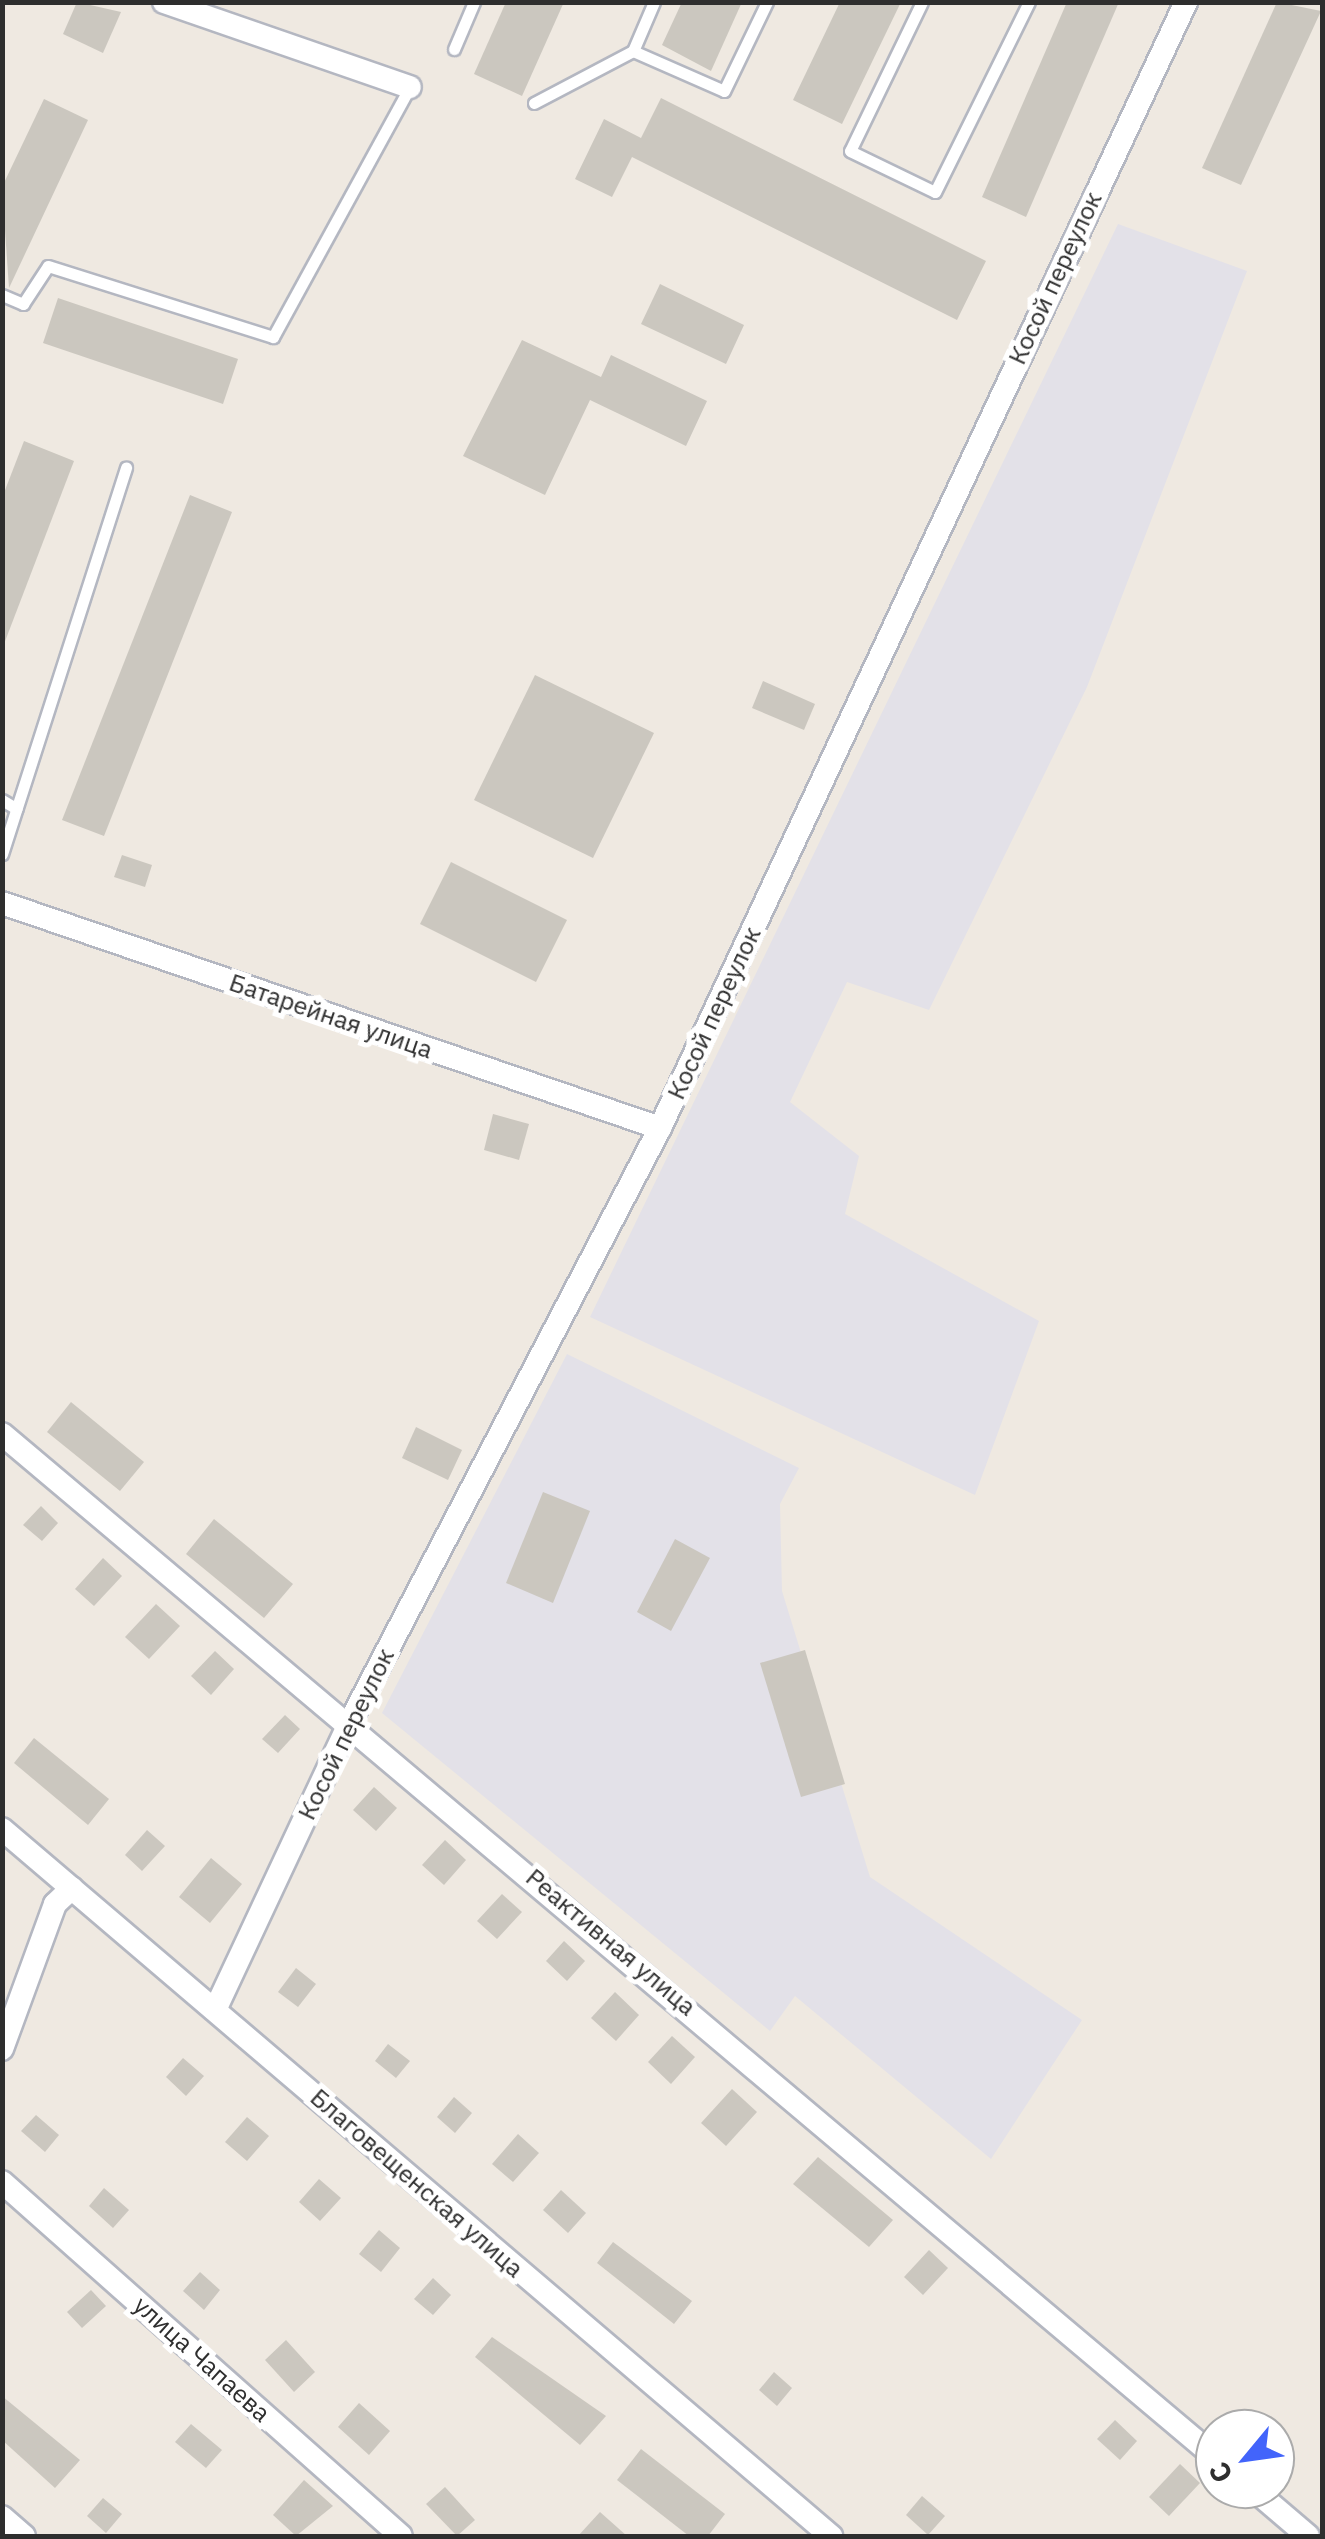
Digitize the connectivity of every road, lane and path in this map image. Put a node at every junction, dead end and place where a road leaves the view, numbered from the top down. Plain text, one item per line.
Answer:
1 (164, 2) edge
2 (474, 2) edge
3 (654, 2) edge
4 (767, 2) edge
5 (922, 2) edge
6 (1029, 2) edge
7 (1186, 2) edge
8 (454, 49) dead end
9 (633, 51) junction
10 (410, 88) joint
11 (534, 104) dead end
12 (2, 296) edge
13 (126, 467) dead end
14 (2, 800) edge
15 (17, 809) junction
16 (2, 854) edge
17 (2, 903) edge
18 (660, 1128) junction
19 (2, 1434) edge
20 (351, 1720) junction
21 (2, 1829) edge
22 (72, 1888) junction
23 (215, 2010) junction
24 (2, 2049) edge
25 (2, 2182) edge
26 (1195, 2440) edge
27 (1276, 2509) edge
28 (2, 2516) edge
29 (24, 2536) edge
30 (401, 2536) edge
31 (831, 2536) edge
32 (1308, 2536) edge

1 - 10 street
2 - 8 lane
3 - 9 lane
4 - 9 lane
5 - 6 lane
7 - 18 street, Косой переулок
9 - 11 lane
10 - 12 lane
13 - 15 lane
14 - 15 lane
15 - 16 lane
17 - 18 street, Батарейная улица
18 - 20 street, Косой переулок
19 - 20 street, Реактивная улица
20 - 23 street, Косой переулок
20 - 26 street, Реактивная улица
21 - 22 street, Благовещенская улица
22 - 23 street, Благовещенская улица
22 - 24 street
23 - 31 street, Благовещенская улица
25 - 30 street, улица Чапаева
27 - 32 street
28 - 29 street

